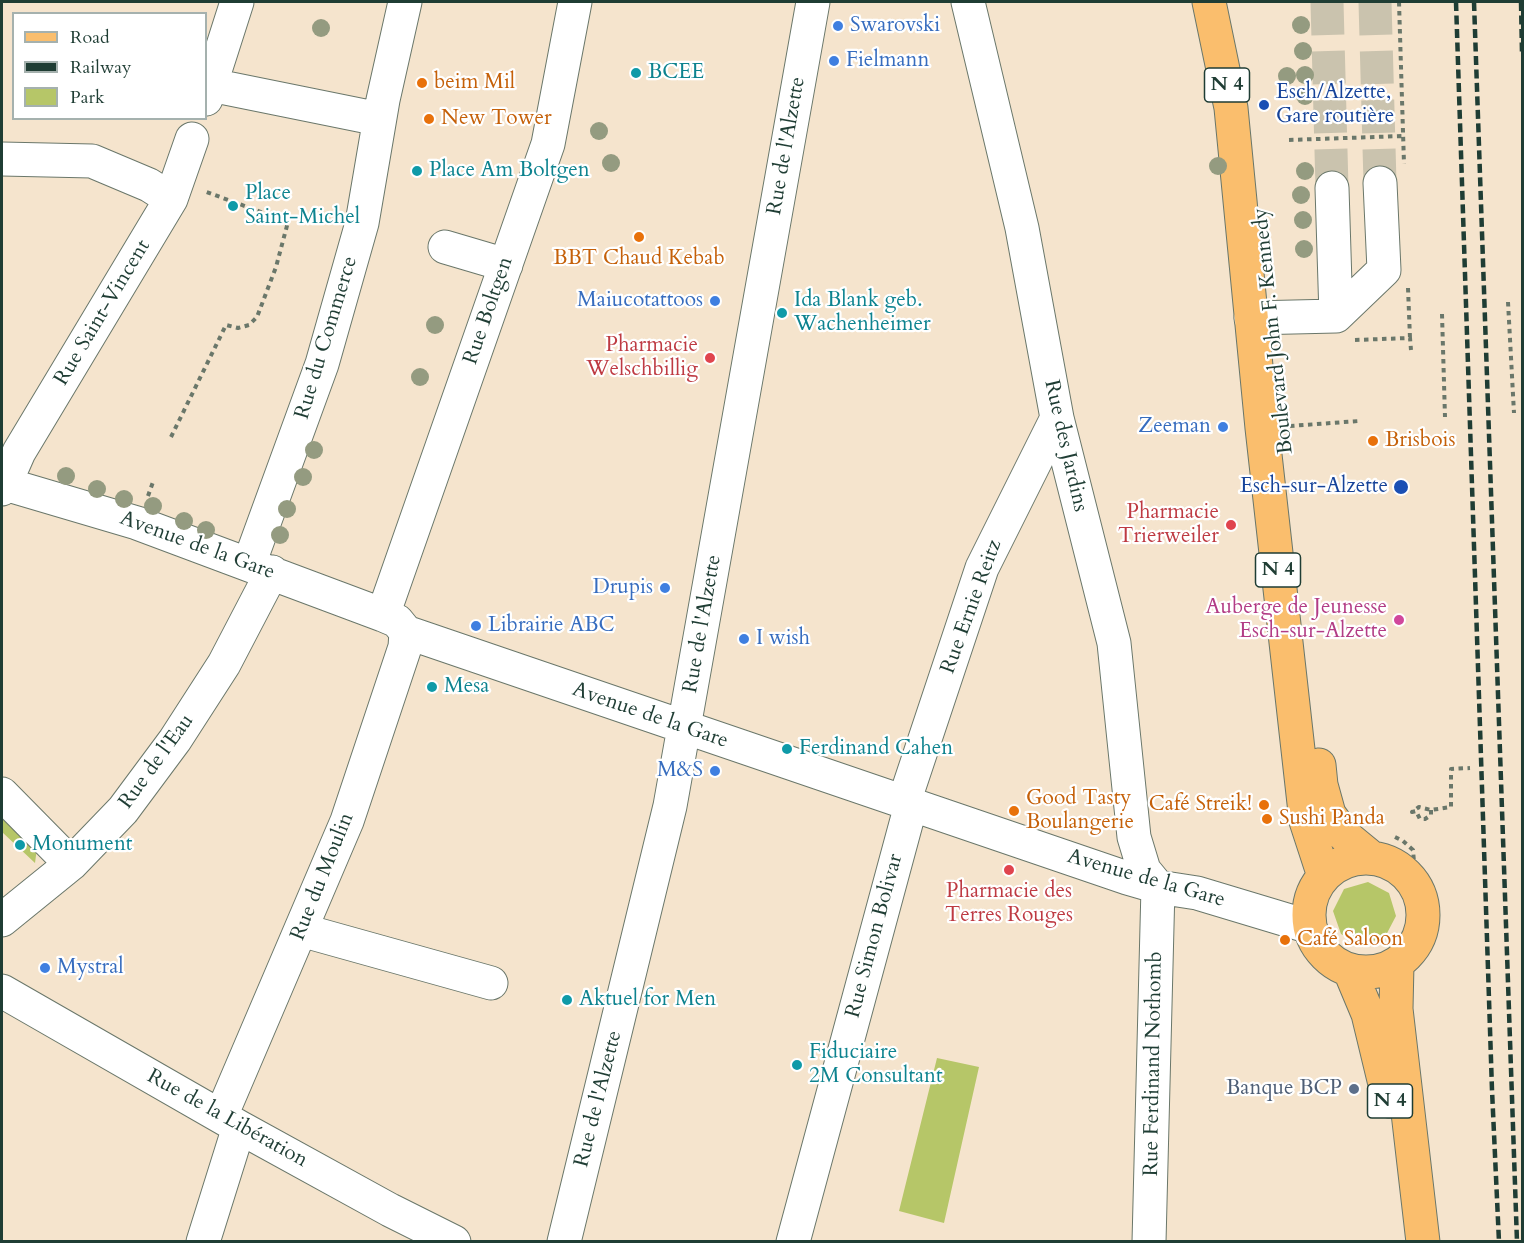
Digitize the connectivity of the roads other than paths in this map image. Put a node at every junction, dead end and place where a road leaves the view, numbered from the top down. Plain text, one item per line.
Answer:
1 (237, 2) edge
2 (405, 2) edge
3 (575, 2) edge
4 (813, 2) edge
5 (968, 2) edge
6 (1209, 2) edge
7 (1229, 2) edge
8 (208, 92) edge
9 (380, 119) junction
10 (192, 139) dead end
11 (2, 159) edge
12 (1380, 183) tunnel mouth
13 (1332, 188) tunnel mouth
14 (175, 190) junction
15 (445, 247) dead end
16 (506, 265) junction
17 (1261, 318) junction
18 (1343, 328) junction
19 (1057, 418) junction
20 (3, 486) edge
21 (261, 568) junction
22 (394, 623) junction
23 (684, 728) junction
24 (2, 794) edge
25 (908, 804) junction
26 (1372, 858) junction
27 (71, 864) junction
28 (1324, 876) junction
29 (1158, 887) junction
30 (2, 920) edge
31 (1310, 927) junction
32 (301, 930) junction
33 (1397, 963) junction
34 (1350, 971) junction
35 (491, 983) dead end
36 (2, 991) edge
37 (230, 1121) junction
38 (1423, 1238) edge
39 (203, 1242) edge
40 (454, 1242) edge
41 (564, 1242) edge
42 (793, 1242) edge
43 (1149, 1242) edge

1 - 8 street
2 - 9 street, Rue du Commerce
3 - 16 street, Rue Boltgen
4 - 23 street, Rue de l'Alzette
5 - 19 street, Rue des Jardins
6 - 17 main road, Boulevard John F. Kennedy / N 4
7 - 17 main road, Boulevard John F. Kennedy / N 4
8 - 9 street
9 - 21 street, Rue du Commerce
10 - 14 street, Rue Saint-Vincent
11 - 14 street
12 - 18 street
13 - 18 street
14 - 20 street, Rue Saint-Vincent
15 - 16 street
16 - 22 street, Rue Boltgen
17 - 18 street
17 - 26 main road, Boulevard John F. Kennedy / N 4
17 - 28 main road, Boulevard John F. Kennedy / N 4
19 - 25 street, Rue Ernie Reitz
19 - 29 street, Rue des Jardins
20 - 21 street, Avenue de la Gare
21 - 22 street, Avenue de la Gare
21 - 27 street, Rue de l'Eau
22 - 23 street, Avenue de la Gare
22 - 32 street, Rue du Moulin
23 - 25 street, Avenue de la Gare
23 - 41 street, Rue de l'Alzette
24 - 27 street
25 - 29 street, Avenue de la Gare
25 - 42 street, Rue Simon Bolivar
26 - 28 main road
26 - 33 main road
27 - 30 street, Rue de l'Eau
28 - 31 main road
29 - 31 street, Avenue de la Gare
29 - 43 street, Rue Ferdinand Nothomb
31 - 34 main road
32 - 35 street
32 - 37 street, Rue du Moulin
33 - 34 main road
33 - 38 main road, N 4
34 - 38 main road, N 4
36 - 37 street, Rue de la Libération
37 - 39 street, Rue du Moulin
37 - 40 street, Rue de la Libération

